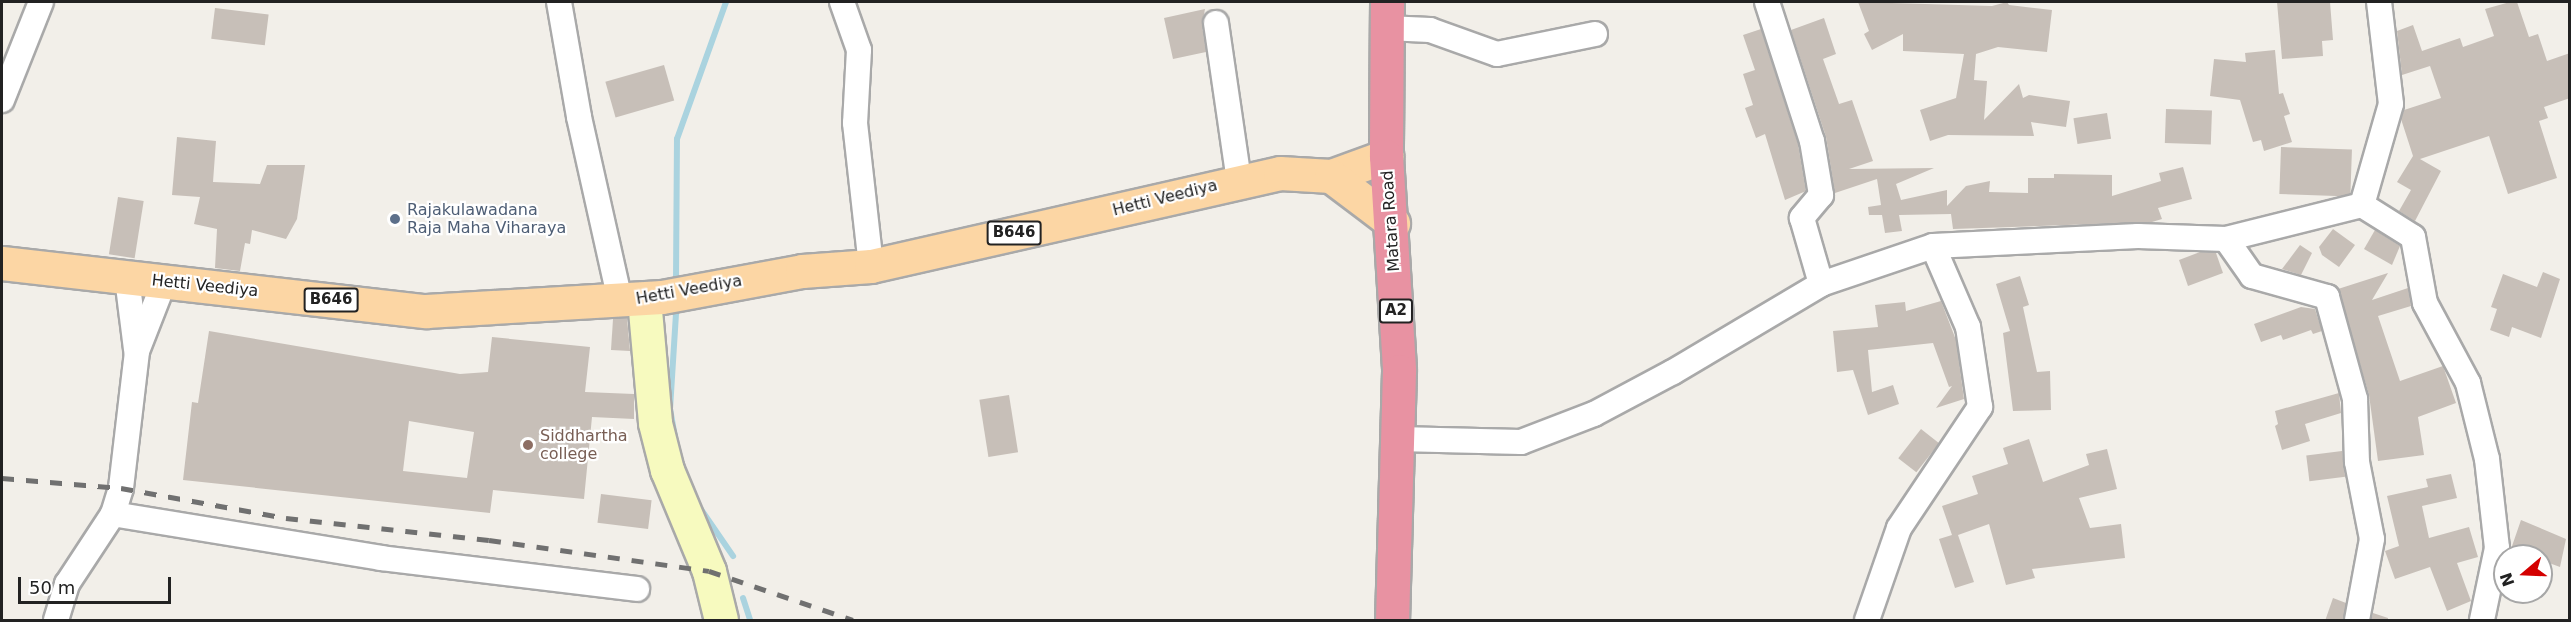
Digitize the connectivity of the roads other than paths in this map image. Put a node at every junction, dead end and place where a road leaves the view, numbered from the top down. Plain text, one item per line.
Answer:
1 (41, 2) edge
2 (559, 2) edge
3 (842, 2) edge
4 (1767, 2) edge
5 (2379, 2) edge
6 (1387, 15) edge
7 (1216, 23) dead end
8 (1595, 34) dead end
9 (3, 91) edge
10 (1386, 156) junction
11 (1331, 176) junction
12 (1239, 180) junction
13 (2362, 205) junction
14 (1393, 223) junction
15 (2226, 239) junction
16 (1933, 246) junction
17 (2, 263) edge
18 (871, 266) junction
19 (128, 278) junction
20 (164, 282) junction
21 (1821, 284) junction
22 (642, 299) junction
23 (137, 351) junction
24 (1398, 439) junction
25 (113, 514) junction
26 (637, 589) dead end
27 (56, 621) edge
28 (722, 621) edge
29 (1392, 621) edge
30 (1867, 621) edge
31 (2357, 621) edge
32 (2482, 621) edge

1 - 9 street
2 - 22 street
3 - 18 street
4 - 21 street
5 - 13 street
6 - 8 street
6 - 10 highway, Matara Road / A2
7 - 12 street
10 - 11 main road, Hetti Veediya / B646
10 - 14 highway, Matara Road / A2
11 - 12 main road, Hetti Veediya / B646
11 - 14 main road
12 - 18 main road, Hetti Veediya / B646
13 - 15 street
13 - 32 street
14 - 24 highway, Matara Road / A2
15 - 16 street
15 - 31 street
16 - 21 street
16 - 30 street
17 - 19 main road, Hetti Veediya / B646
18 - 22 main road, Hetti Veediya / B646
19 - 20 main road, Hetti Veediya / B646
19 - 23 street
20 - 22 main road, Hetti Veediya / B646
20 - 23 street
21 - 24 street
22 - 28 street
23 - 25 street
24 - 29 highway, Matara Road / A2
25 - 26 street
25 - 27 street

